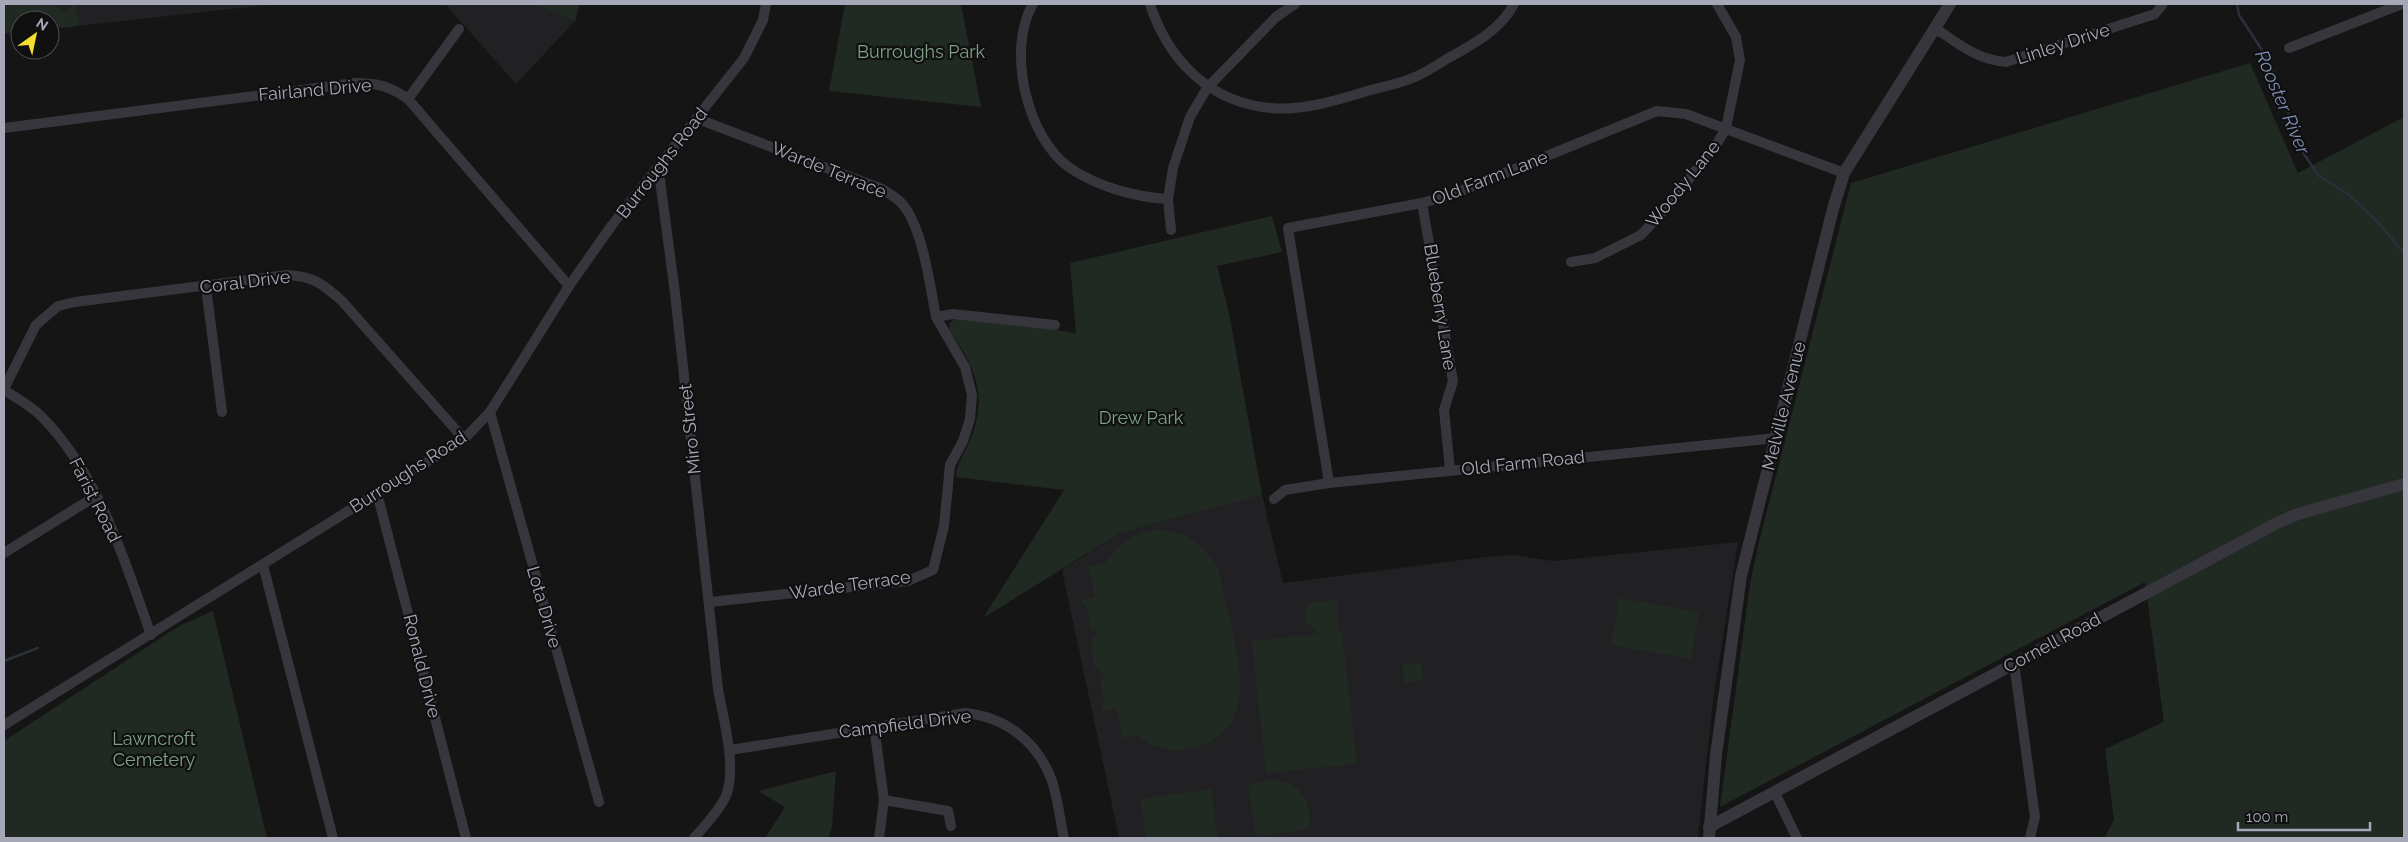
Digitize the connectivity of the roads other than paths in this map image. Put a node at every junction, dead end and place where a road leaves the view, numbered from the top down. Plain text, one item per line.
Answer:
1 (766, 4) edge
2 (1033, 4) edge
3 (1150, 4) edge
4 (1295, 4) edge
5 (1514, 4) edge
6 (1718, 4) edge
7 (1950, 4) edge
8 (2163, 4) edge
9 (2402, 4) edge
10 (1935, 28) junction
11 (459, 29) dead end
12 (2289, 48) dead end
13 (1207, 88) junction
14 (408, 99) junction
15 (698, 119) junction
16 (4, 128) edge
17 (1726, 128) junction
18 (655, 170) junction
19 (1844, 172) junction
20 (1168, 199) junction
21 (1422, 203) junction
22 (1171, 230) dead end
23 (1571, 262) dead end
24 (569, 286) junction
25 (206, 287) junction
26 (936, 318) junction
27 (1055, 326) dead end
28 (4, 389) edge
29 (222, 412) dead end
30 (490, 412) junction
31 (464, 438) junction
32 (1777, 438) junction
33 (1450, 470) junction
34 (1329, 483) junction
35 (2404, 484) edge
36 (377, 493) junction
37 (96, 496) junction
38 (1274, 500) dead end
39 (4, 553) edge
40 (263, 565) junction
41 (710, 602) junction
42 (152, 635) junction
43 (2014, 664) junction
44 (4, 725) edge
45 (874, 726) junction
46 (730, 750) junction
47 (1775, 793) junction
48 (884, 800) junction
49 (598, 802) dead end
50 (951, 826) dead end
51 (1709, 832) edge
52 (333, 838) edge
53 (466, 838) edge
54 (694, 838) edge
55 (879, 838) edge
56 (1064, 838) edge
57 (1797, 838) edge
58 (2030, 838) edge

1 - 15 street, Burroughs Road
2 - 20 street
3 - 13 street
4 - 13 street
5 - 13 street
6 - 17 street, Woody Lane
7 - 10 street, Melville Avenue
8 - 10 street, Linley Drive
9 - 12 street
10 - 19 street, Melville Avenue
11 - 14 street
13 - 20 street
14 - 16 street, Fairland Drive
14 - 24 street, Fairland Drive
15 - 18 street, Burroughs Road
15 - 26 street, Warde Terrace
17 - 19 street, Old Farm Lane
17 - 21 street, Old Farm Lane
17 - 23 street, Woody Lane
18 - 24 street, Burroughs Road
18 - 41 street, Miro Street
19 - 32 street, Melville Avenue
20 - 22 street
21 - 33 street, Blueberry Lane
21 - 34 street, Old Farm Lane
24 - 30 street, Burroughs Road
25 - 28 street, Coral Drive
25 - 29 street
25 - 31 street, Coral Drive
26 - 27 street
26 - 41 street, Warde Terrace
28 - 37 street, Farist Road
30 - 31 street, Burroughs Road
30 - 49 street, Lota Drive
31 - 36 street, Burroughs Road
32 - 33 street, Old Farm Road
32 - 51 street, Melville Avenue
33 - 34 street, Old Farm Road
34 - 38 street, Old Farm Road
35 - 43 street, Cornell Road
36 - 40 street, Burroughs Road
36 - 53 street, Ronald Drive
37 - 39 street
37 - 42 street, Farist Road
40 - 42 street, Burroughs Road
40 - 52 street
41 - 46 street, Miro Street
42 - 44 street, Burroughs Road
43 - 47 street, Cornell Road
43 - 58 street
45 - 46 street, Campfield Drive
45 - 48 street
45 - 56 street, Campfield Drive
46 - 54 street, Miro Street
47 - 51 street, Cornell Road
47 - 57 street
48 - 50 street
48 - 55 street

